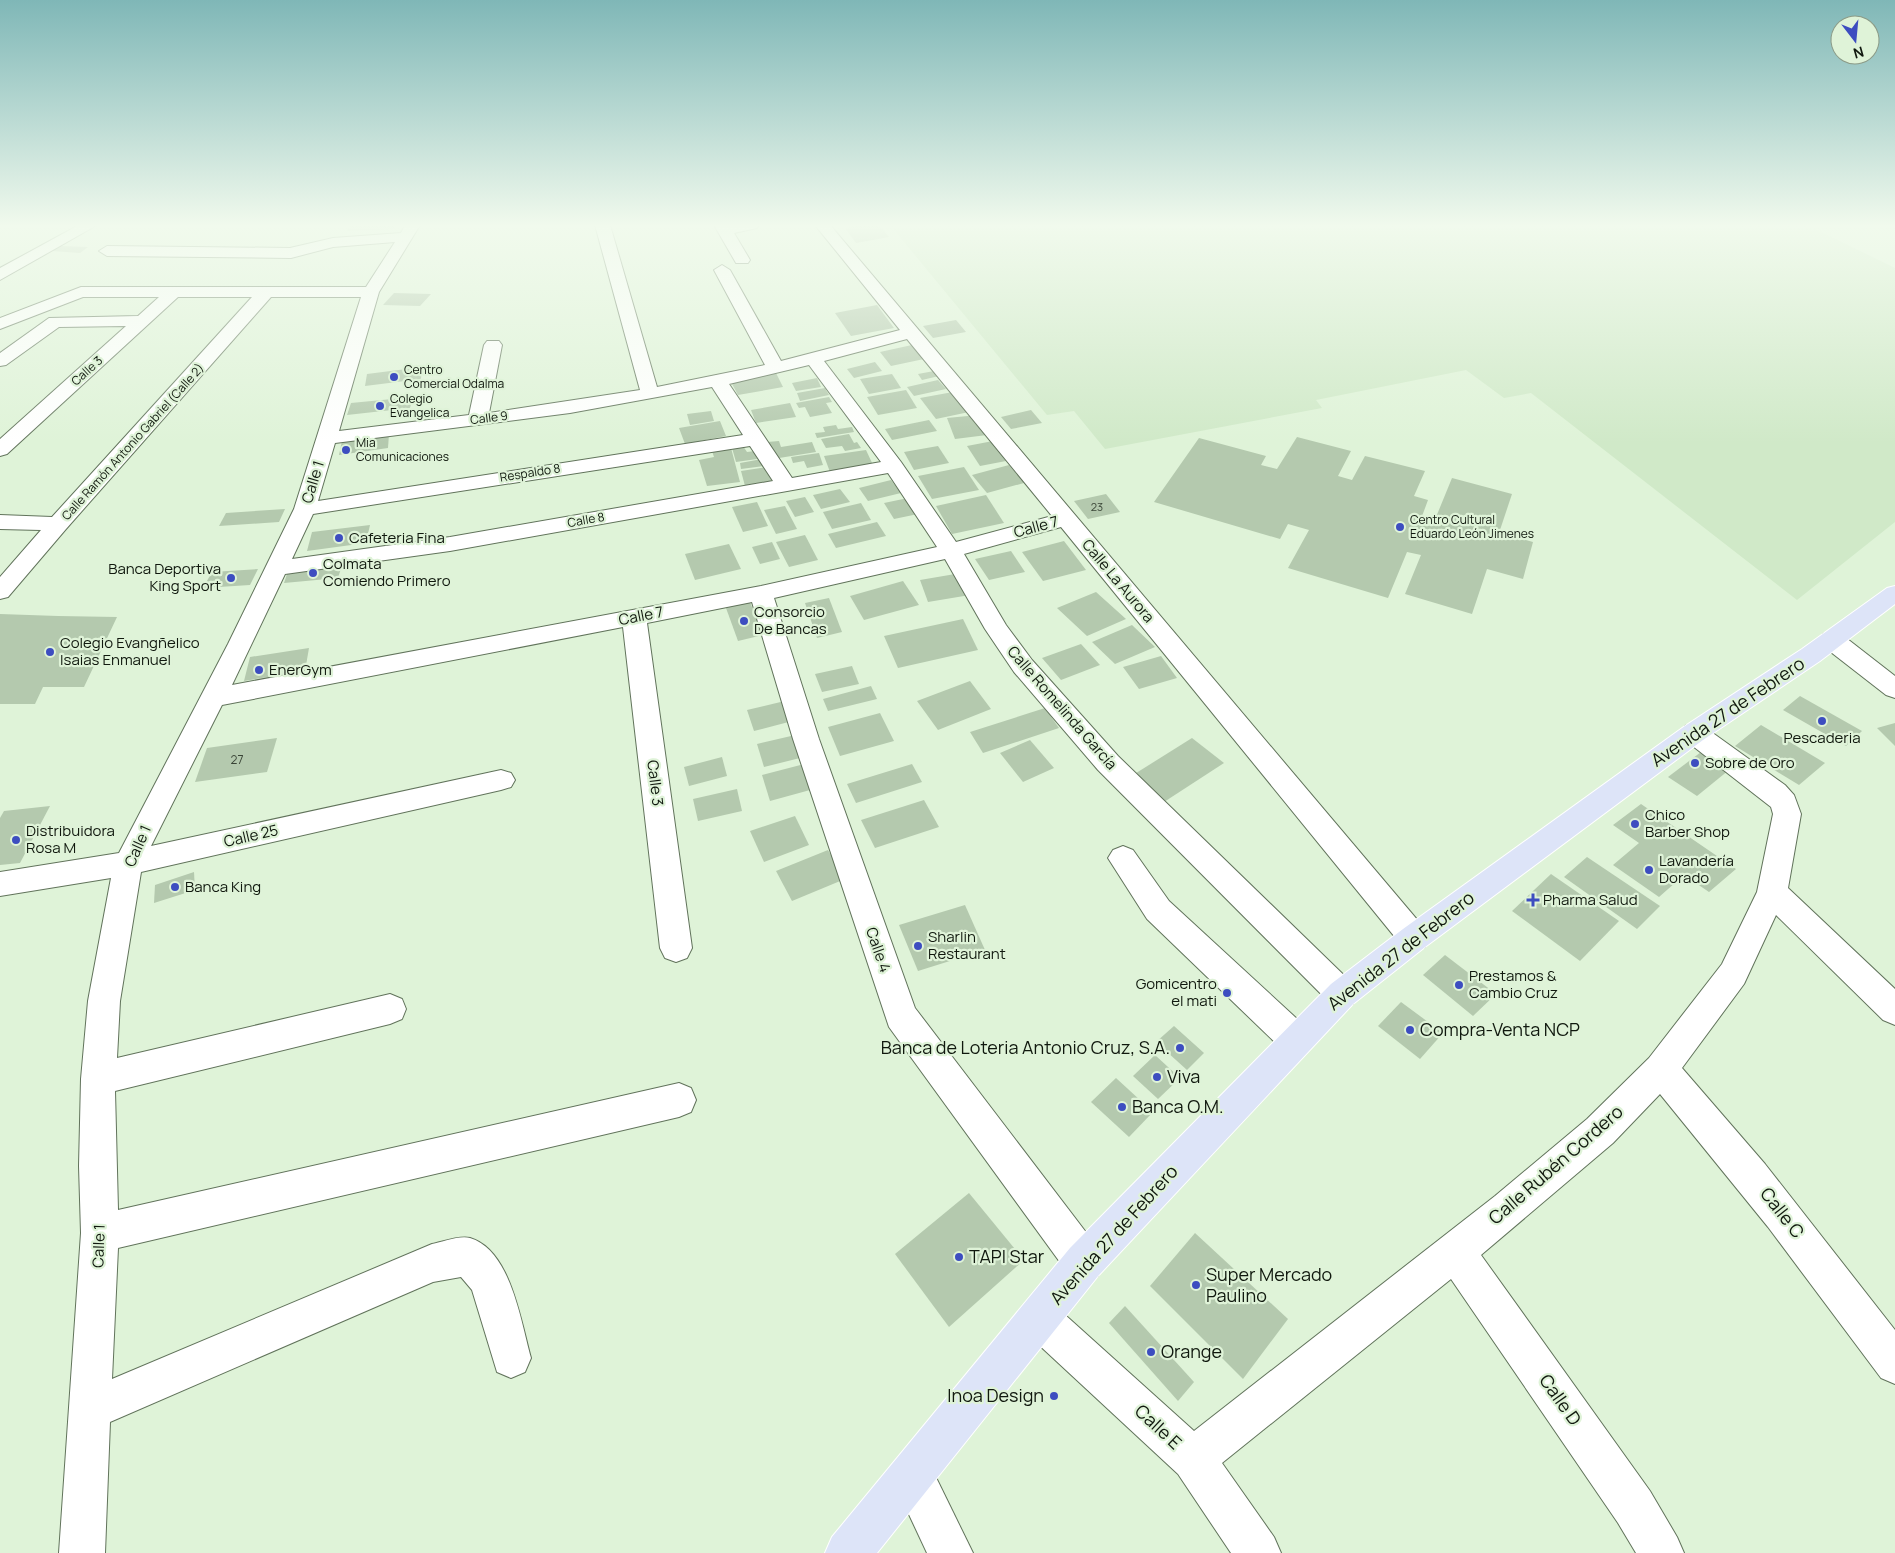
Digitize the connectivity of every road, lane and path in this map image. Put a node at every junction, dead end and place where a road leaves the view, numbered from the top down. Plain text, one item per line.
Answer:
1 (64, 297) edge
2 (168, 297) edge
3 (261, 297) edge
4 (369, 297) edge
5 (623, 297) edge
6 (737, 297) edge
7 (883, 297) edge
8 (142, 321) junction
9 (0, 324) edge
10 (912, 332) junction
11 (493, 345) dead end
12 (813, 358) junction
13 (0, 361) edge
14 (774, 367) junction
15 (717, 380) junction
16 (650, 394) junction
17 (478, 420) junction
18 (327, 438) junction
19 (755, 439) junction
20 (0, 450) edge
21 (894, 466) junction
22 (786, 485) junction
23 (305, 508) junction
24 (1067, 519) junction
25 (0, 522) edge
26 (58, 524) junction
27 (950, 549) junction
28 (278, 568) junction
29 (0, 592) edge
30 (761, 593) junction
31 (1895, 593) edge
32 (634, 617) junction
33 (1832, 640) junction
34 (1895, 689) edge
35 (211, 698) junction
36 (1694, 733) junction
37 (500, 780) dead end
38 (1123, 858) dead end
39 (128, 864) junction
40 (0, 884) edge
41 (1772, 892) junction
42 (1414, 938) junction
43 (676, 948) dead end
44 (1342, 994) junction
45 (390, 1009) dead end
46 (1895, 1010) edge
47 (1296, 1040) junction
48 (1661, 1069) junction
49 (98, 1079) junction
50 (678, 1100) dead end
51 (100, 1232) junction
52 (1455, 1251) junction
53 (1084, 1262) junction
54 (1039, 1318) junction
55 (511, 1358) dead end
56 (1895, 1364) edge
57 (90, 1410) junction
58 (1193, 1459) junction
59 (912, 1474) junction
60 (82, 1553) edge
61 (848, 1553) edge
62 (950, 1553) edge
63 (1258, 1553) edge
64 (1661, 1553) edge

1 - 9 street
2 - 8 street, Calle 3
3 - 26 street, Calle Ramón Antonio Gabriel (Calle 2)
4 - 18 street, Calle 1
5 - 16 street
6 - 14 street
7 - 10 street, Calle La Aurora
8 - 13 street
8 - 20 street, Calle 3
10 - 12 street
10 - 24 street, Calle La Aurora
11 - 17 street
12 - 14 street
12 - 21 street, Calle Romelinda García
14 - 15 street
15 - 16 street, Calle 9
15 - 19 street
16 - 17 street, Calle 9
17 - 18 street, Calle 9
18 - 23 street, Calle 1
19 - 22 street
19 - 23 street, Respaldo 8
21 - 22 street, Calle 8
21 - 27 street, Calle Romelinda García
22 - 28 street, Calle 8
23 - 28 street, Calle 1
24 - 27 street, Calle 7
24 - 42 street, Calle La Aurora
25 - 26 street
26 - 29 street, Calle Ramón Antonio Gabriel (Calle 2)
27 - 30 street, Calle 7
27 - 44 street, Calle Romelinda García
28 - 35 street, Calle 1
30 - 32 street, Calle 7
30 - 53 street, Calle 4
31 - 33 main road, Avenida 27 de Febrero
32 - 35 street, Calle 7
32 - 43 street, Calle 3
33 - 34 street
33 - 36 main road, Avenida 27 de Febrero
35 - 39 street, Calle 1
36 - 41 street, Calle Rubén Cordero
36 - 42 main road, Avenida 27 de Febrero
37 - 39 street, Calle 25
38 - 47 street
39 - 40 street, Calle 25
39 - 49 street, Calle 1
41 - 46 street
41 - 48 street, Calle Rubén Cordero
42 - 44 main road, Avenida 27 de Febrero
44 - 47 main road, Avenida 27 de Febrero
45 - 49 street
47 - 53 main road, Avenida 27 de Febrero
48 - 52 street, Calle Rubén Cordero
48 - 56 street, Calle C
49 - 51 street, Calle 1
50 - 51 street
51 - 57 street, Calle 1
52 - 58 street, Calle Rubén Cordero
52 - 64 street, Calle D
53 - 54 main road, Avenida 27 de Febrero
54 - 58 street, Calle E
54 - 59 main road, Avenida 27 de Febrero
55 - 57 street
57 - 60 street, Calle 1
58 - 63 street, Calle E
59 - 61 main road, Avenida 27 de Febrero
59 - 62 street

